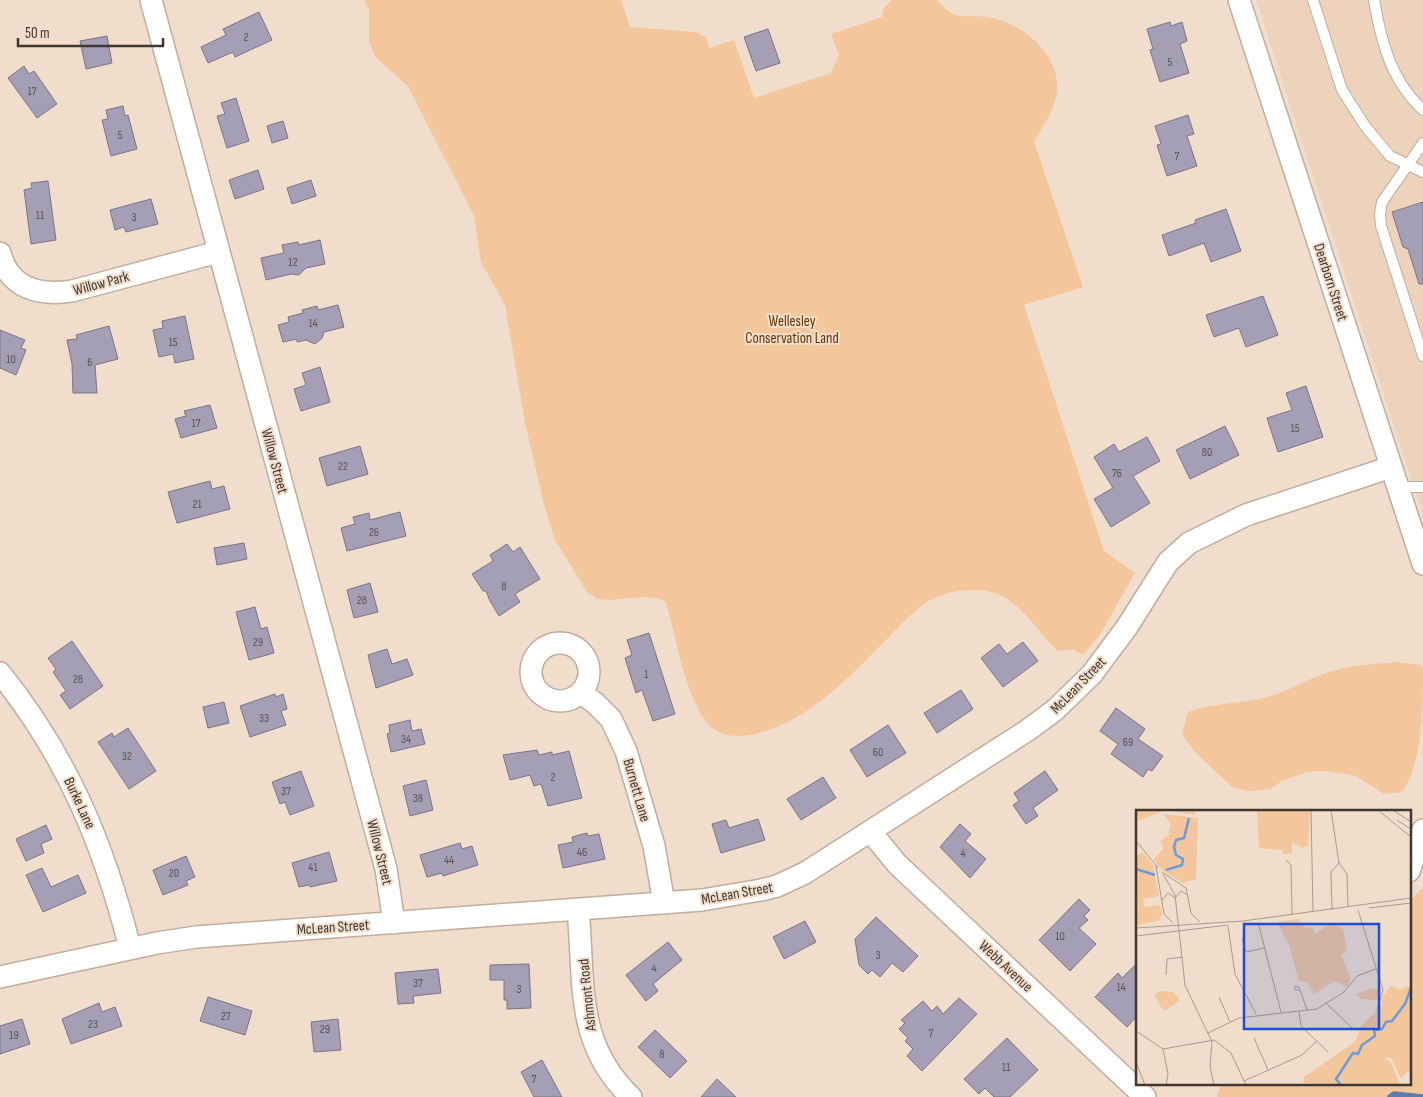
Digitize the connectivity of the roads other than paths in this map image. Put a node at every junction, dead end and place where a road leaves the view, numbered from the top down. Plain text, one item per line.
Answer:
1 (151, 0) edge
2 (1239, 0) edge
3 (1313, 0) edge
4 (1374, 0) edge
5 (1423, 110) edge
6 (1423, 143) edge
7 (1408, 165) junction
8 (1423, 172) edge
9 (218, 252) junction
10 (0, 253) edge
11 (1423, 356) edge
12 (1395, 477) junction
13 (1423, 487) edge
14 (1423, 564) edge
15 (0, 673) edge
16 (581, 693) dead end
17 (1423, 830) edge
18 (870, 832) junction
19 (1410, 868) edge
20 (664, 903) junction
21 (578, 910) junction
22 (394, 923) junction
23 (130, 948) junction
24 (0, 977) edge
25 (631, 1097) edge
26 (1145, 1097) edge

1 - 9 street, Willow Street
2 - 12 street, Dearborn Street
3 - 7 lane
4 - 5 lane
6 - 7 lane
7 - 8 lane
7 - 11 lane
9 - 10 street, Willow Park
9 - 22 street, Willow Street
12 - 13 lane
12 - 14 street, Dearborn Street
12 - 18 street, McLean Street
15 - 23 street, Burke Lane
16 - 20 street, Burnett Lane
17 - 19 street
18 - 20 street, McLean Street
18 - 26 street, Webb Avenue
20 - 21 street, McLean Street
21 - 22 street, McLean Street
21 - 25 street, Ashmont Road
22 - 23 street, McLean Street
23 - 24 street, McLean Street

